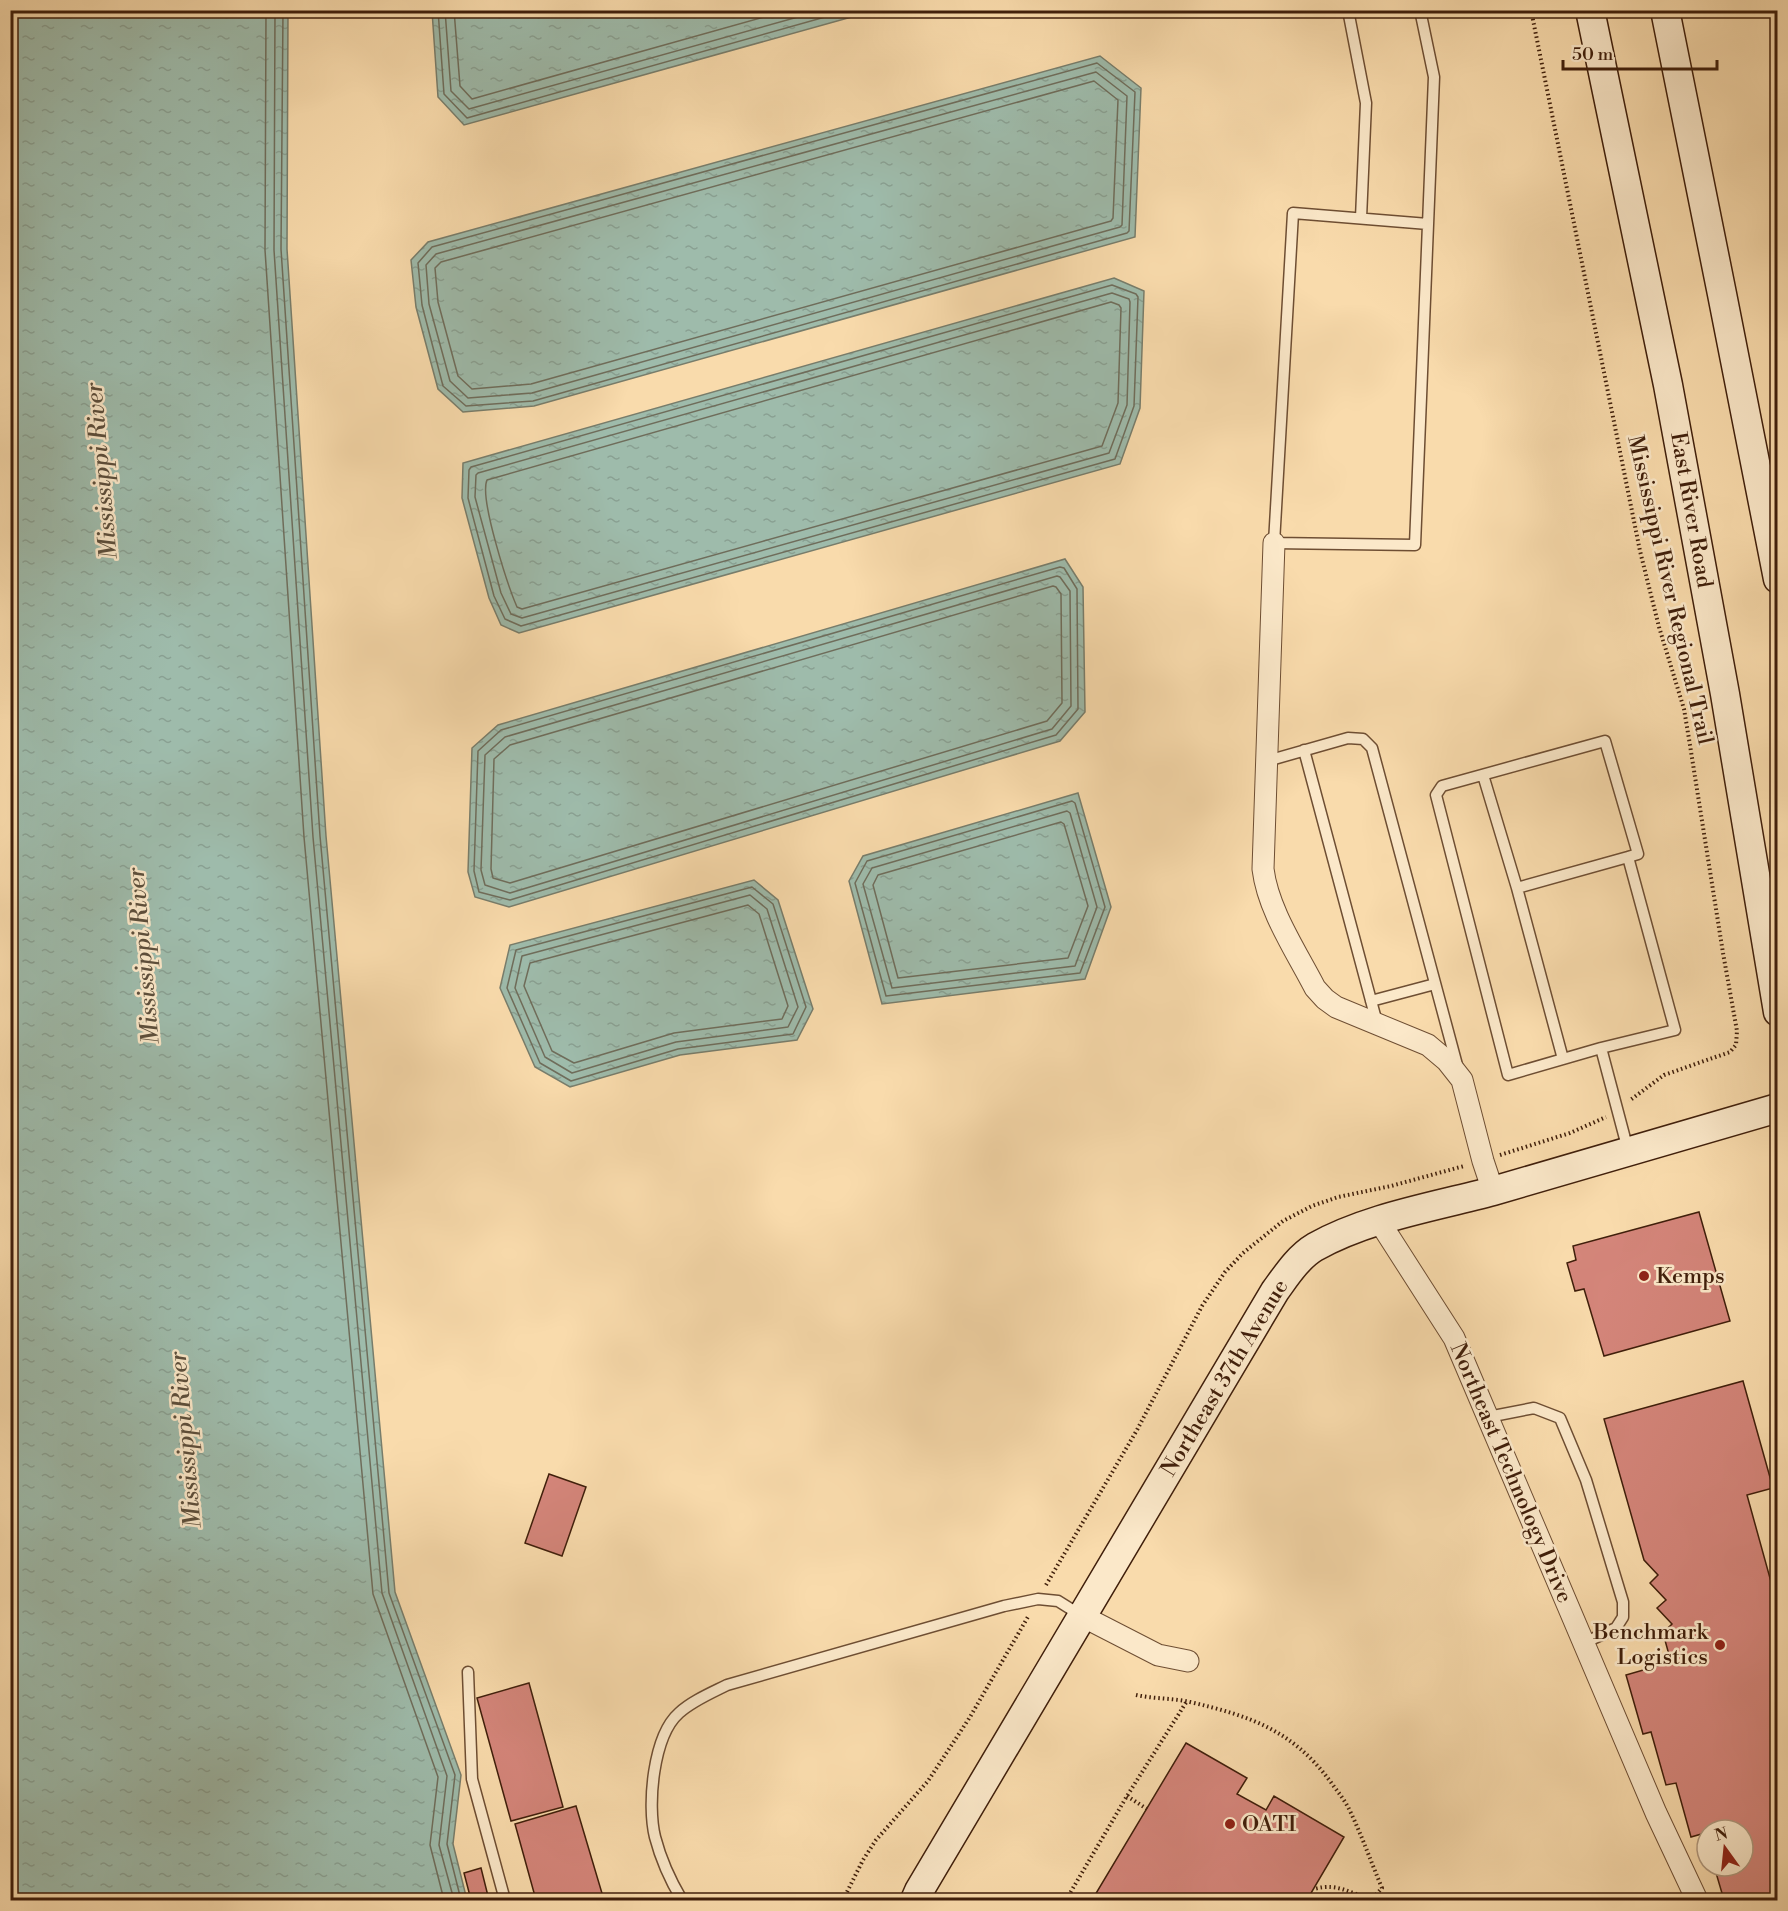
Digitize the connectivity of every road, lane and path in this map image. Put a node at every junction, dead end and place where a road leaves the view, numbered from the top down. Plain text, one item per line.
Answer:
1 (1348, 10) edge
2 (1420, 10) edge
3 (1530, 10) edge
4 (1590, 10) edge
5 (1665, 11) edge
6 (1361, 218) junction
7 (1428, 224) junction
8 (1274, 543) junction
9 (1778, 579) edge
10 (1305, 750) junction
11 (1267, 761) junction
12 (1483, 775) junction
13 (1628, 857) junction
14 (1517, 888) junction
15 (1435, 984) junction
16 (1371, 1001) junction
17 (1778, 1011) edge
18 (1377, 1024) junction
19 (1601, 1048) junction
20 (1563, 1059) junction
21 (1462, 1080) junction
22 (1778, 1108) edge
23 (1618, 1110) junction
24 (1629, 1152) junction
25 (1493, 1191) junction
26 (1378, 1221) junction
27 (1488, 1417) junction
28 (1082, 1617) junction
29 (1584, 1643) junction
30 (1188, 1661) dead end
31 (468, 1672) dead end
32 (1136, 1695) dead end
33 (1187, 1701) junction
34 (1127, 1796) junction
35 (1147, 1809) dead end
36 (1314, 1889) dead end
37 (1373, 1899) edge
38 (505, 1900) edge
39 (682, 1900) edge
40 (915, 1900) edge
41 (1066, 1900) edge
42 (1697, 1900) edge

1 - 6 lane
2 - 7 lane
3 - 23 path, Mississippi River Regional Trail
4 - 17 street, East River Road
5 - 9 street
6 - 7 lane
6 - 8 lane
7 - 8 lane
8 - 11 street
10 - 11 lane
10 - 15 lane
10 - 16 lane
11 - 18 street
12 - 13 lane
12 - 14 lane
12 - 20 lane
13 - 14 lane
13 - 19 lane
14 - 20 lane
15 - 16 lane
15 - 21 lane
16 - 18 lane
18 - 21 street
19 - 20 lane
19 - 23 lane
21 - 25 street
22 - 24 street, Northeast 37th Avenue
23 - 24 lane
24 - 25 street, Northeast 37th Avenue
25 - 26 street, Northeast 37th Avenue
26 - 27 street, Northeast Technology Drive
26 - 28 street, Northeast 37th Avenue
27 - 29 street, Northeast Technology Drive
27 - 29 lane
28 - 30 street
28 - 39 lane
28 - 40 street, Northeast 37th Avenue
29 - 42 street, Northeast Technology Drive
31 - 38 lane
32 - 33 path
33 - 34 path
33 - 37 path
34 - 35 path
34 - 41 path
36 - 37 path

